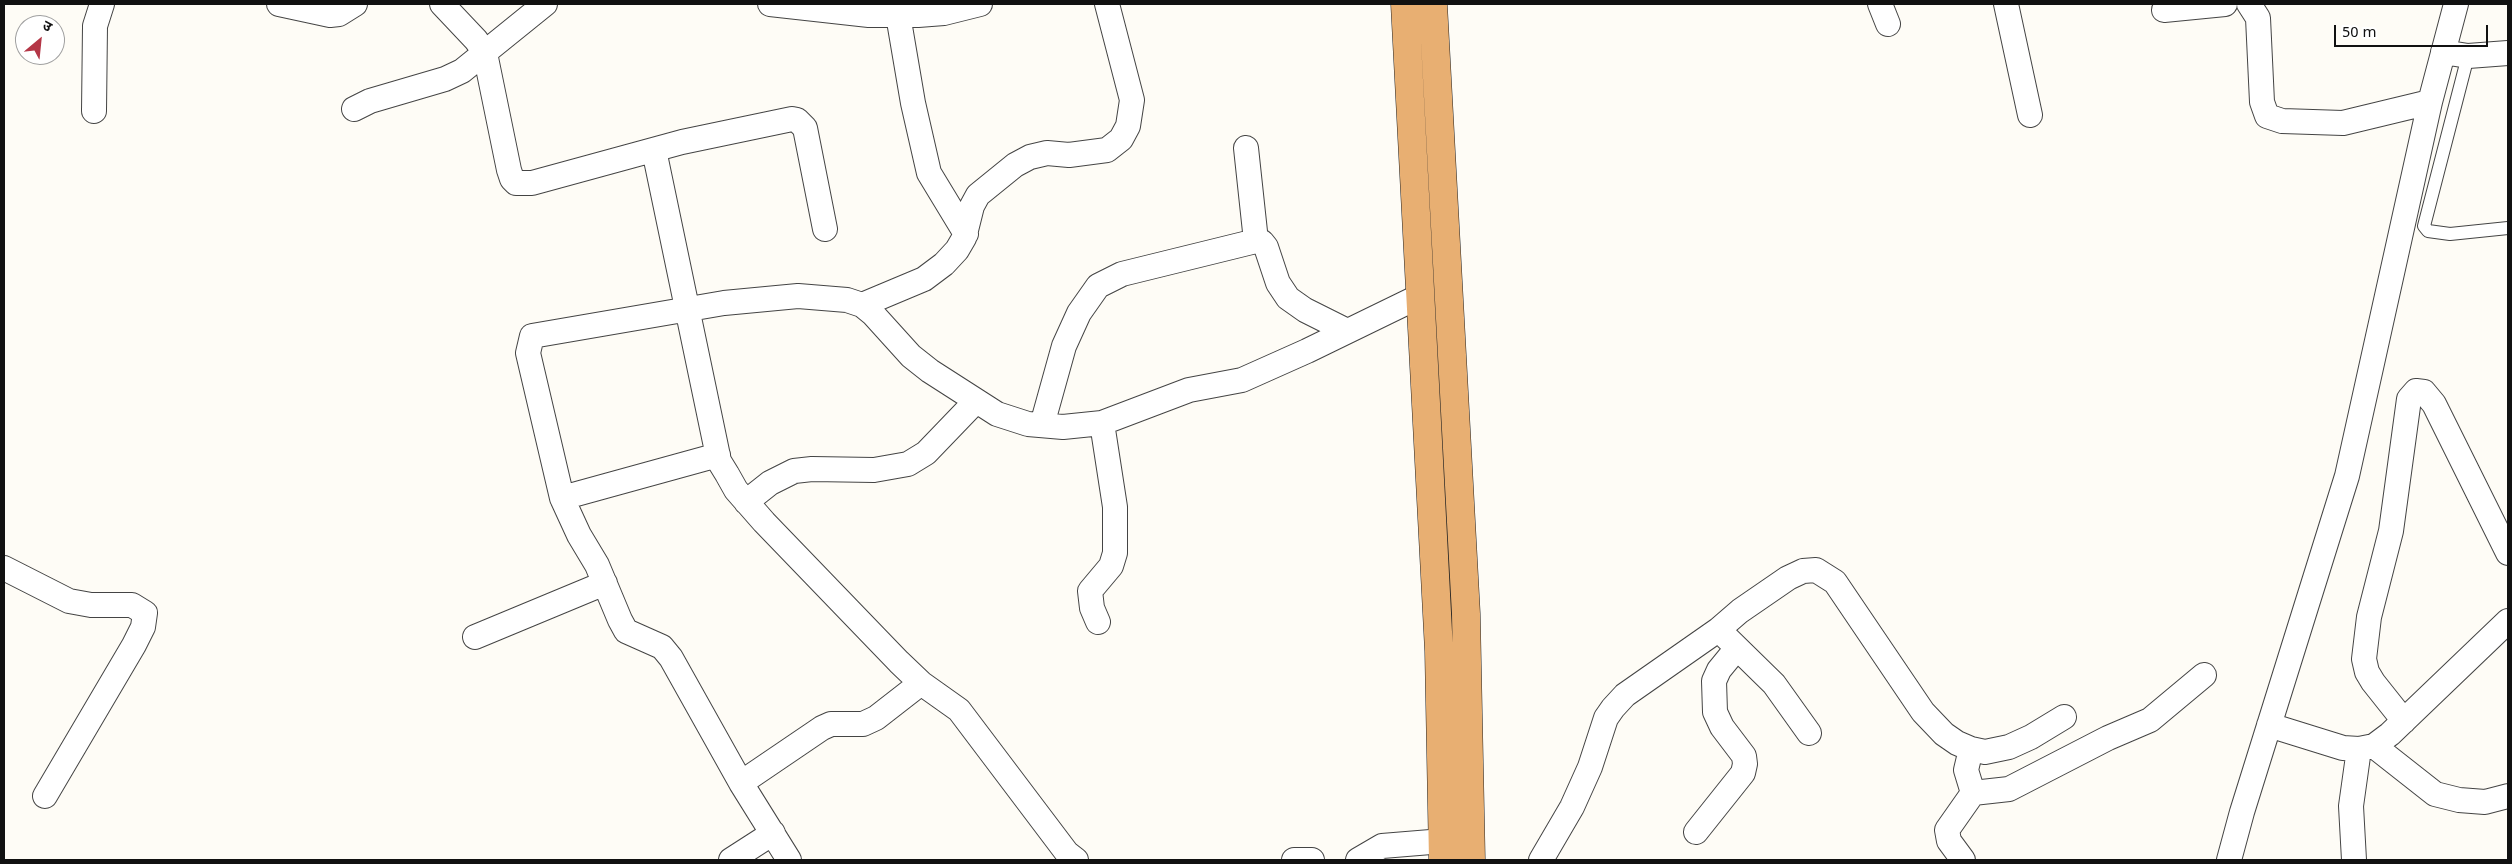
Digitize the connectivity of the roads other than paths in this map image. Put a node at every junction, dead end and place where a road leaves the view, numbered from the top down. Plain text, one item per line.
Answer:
1 (102, 4) edge
2 (279, 4) edge
3 (355, 4) edge
4 (442, 4) edge
5 (545, 4) edge
6 (770, 4) edge
7 (980, 4) edge
8 (1107, 4) edge
9 (1406, 4) edge
10 (1433, 4) edge
11 (2006, 4) edge
12 (2225, 4) edge
13 (2249, 4) edge
14 (2456, 4) edge
15 (867, 9) edge
16 (898, 15) junction
17 (2165, 15) edge
18 (2443, 52) junction
19 (485, 53) junction
20 (2508, 53) edge
21 (2468, 56) junction
22 (2430, 102) junction
23 (354, 109) dead end
24 (94, 111) dead end
25 (2030, 115) dead end
26 (1246, 148) dead end
27 (654, 150) junction
28 (2508, 228) edge
29 (825, 229) dead end
30 (966, 234) junction
31 (1256, 241) junction
32 (1420, 296) junction
33 (862, 306) junction
34 (687, 308) junction
35 (1347, 330) junction
36 (976, 401) junction
37 (1102, 423) junction
38 (1042, 425) junction
39 (718, 456) junction
40 (562, 498) junction
41 (746, 502) junction
42 (2506, 547) edge
43 (4, 568) edge
44 (605, 583) junction
45 (2508, 621) edge
46 (1098, 622) dead end
47 (1718, 630) junction
48 (475, 637) dead end
49 (1737, 648) junction
50 (2204, 675) dead end
51 (922, 683) junction
52 (2064, 717) dead end
53 (2404, 720) junction
54 (2269, 724) junction
55 (1809, 733) dead end
56 (2366, 747) junction
57 (1971, 749) junction
58 (741, 783) junction
59 (1974, 793) junction
60 (45, 796) dead end
61 (2508, 796) edge
62 (1696, 832) dead end
63 (773, 833) junction
64 (1443, 851) edge
65 (731, 860) edge
66 (789, 860) edge
67 (1076, 860) edge
68 (1294, 860) edge
69 (1312, 860) edge
70 (1358, 860) edge
71 (1471, 860) edge
72 (1541, 860) edge
73 (1962, 860) edge
74 (2230, 860) edge
75 (2354, 860) edge

1 - 24 street
2 - 3 street
4 - 19 street
5 - 19 street
6 - 15 street
7 - 16 street
8 - 30 street
9 - 32 highway
10 - 71 highway
11 - 25 street
12 - 17 street
13 - 22 street
14 - 18 street
15 - 16 street
16 - 30 street
18 - 21 street
18 - 22 street
19 - 23 street
19 - 27 street
20 - 21 street
21 - 28 lane
22 - 54 street
26 - 31 street
27 - 29 street
27 - 34 street
30 - 33 street
31 - 35 street
31 - 38 street
32 - 35 street
32 - 64 highway
33 - 34 street
33 - 36 street
34 - 39 street
34 - 40 street
35 - 37 street
36 - 38 street
36 - 41 street
37 - 38 street
37 - 46 street
39 - 40 street
39 - 41 street
40 - 44 street
41 - 51 street
42 - 53 street
43 - 60 street
44 - 48 street
44 - 58 street
45 - 53 street
47 - 49 street
47 - 57 street
47 - 72 street
49 - 55 street
49 - 62 street
50 - 59 street
51 - 58 street
51 - 67 street
52 - 57 street
53 - 56 street
54 - 56 street
54 - 74 street
56 - 61 street
56 - 75 street
57 - 59 street
58 - 63 street
59 - 73 street
63 - 65 street
63 - 66 street
64 - 70 street
68 - 69 street

